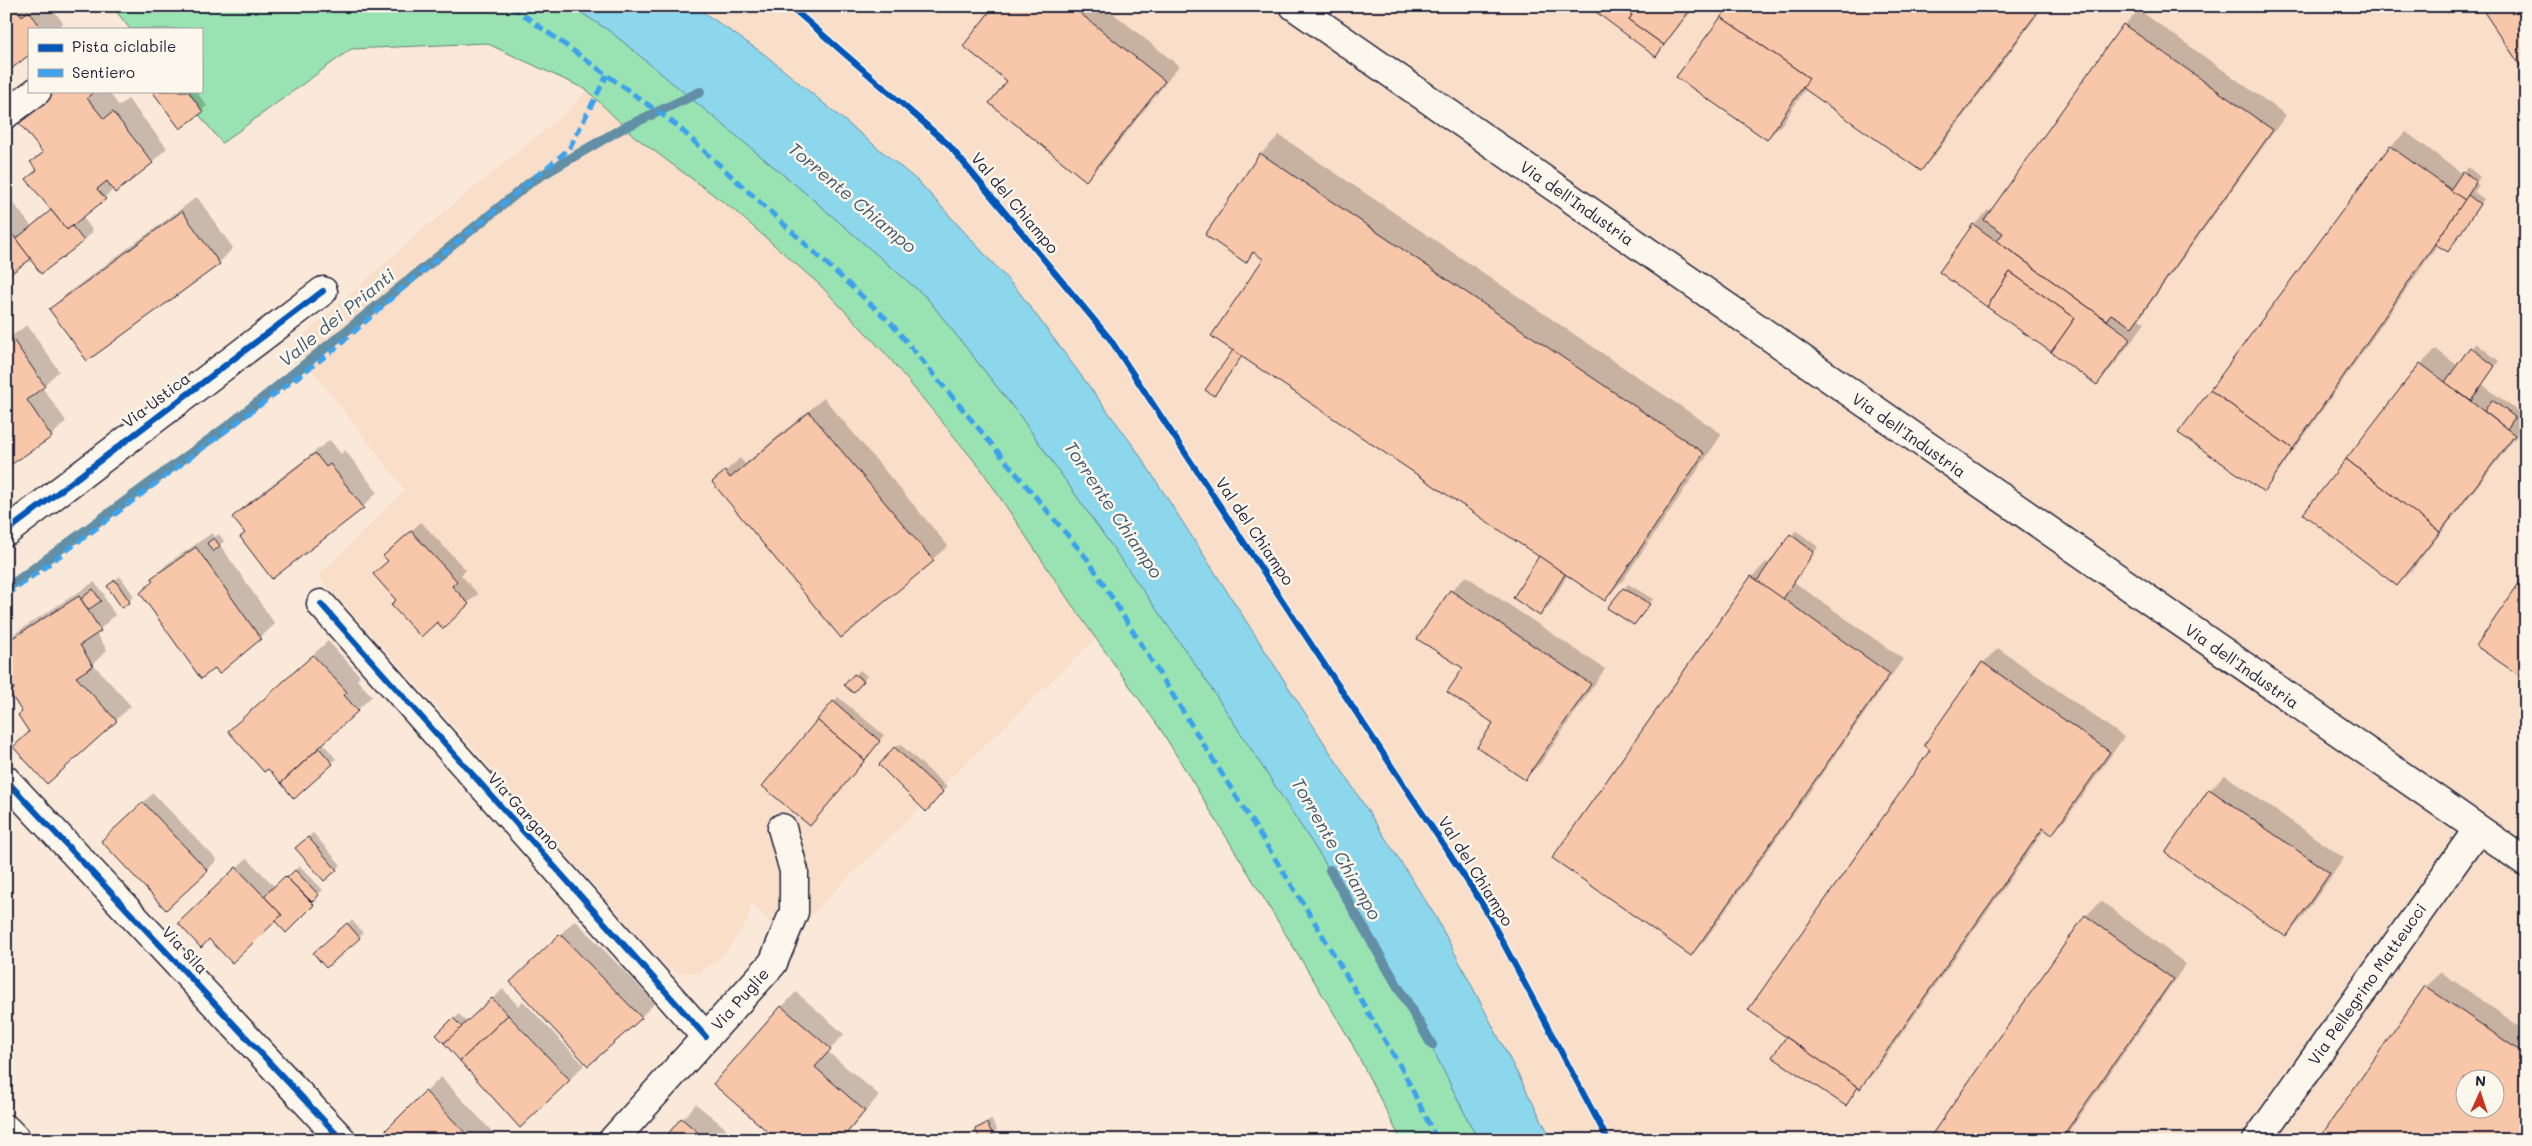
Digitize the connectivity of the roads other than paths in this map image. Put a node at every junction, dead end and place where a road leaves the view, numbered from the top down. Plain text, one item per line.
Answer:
1 (1294, 6) edge
2 (36, 92) edge
3 (6, 114) edge
4 (323, 291) dead end
5 (6, 532) edge
6 (321, 604) dead end
7 (6, 780) edge
8 (782, 828) dead end
9 (2478, 829) junction
10 (2526, 862) edge
11 (706, 1037) junction
12 (6, 1129) edge
13 (17, 1140) edge
14 (342, 1140) edge
15 (613, 1140) edge
16 (2257, 1140) edge

1 - 9 street, Via dell'Industria
2 - 3 street
4 - 5 street, Via Ustica
6 - 11 street, Via Gargano
7 - 14 street, Via Sila
8 - 11 street, Via Puglie
9 - 10 street, Via dell'Industria
9 - 16 street, Via Pellegrino Matteucci
11 - 15 street, Via Puglie
12 - 13 street

